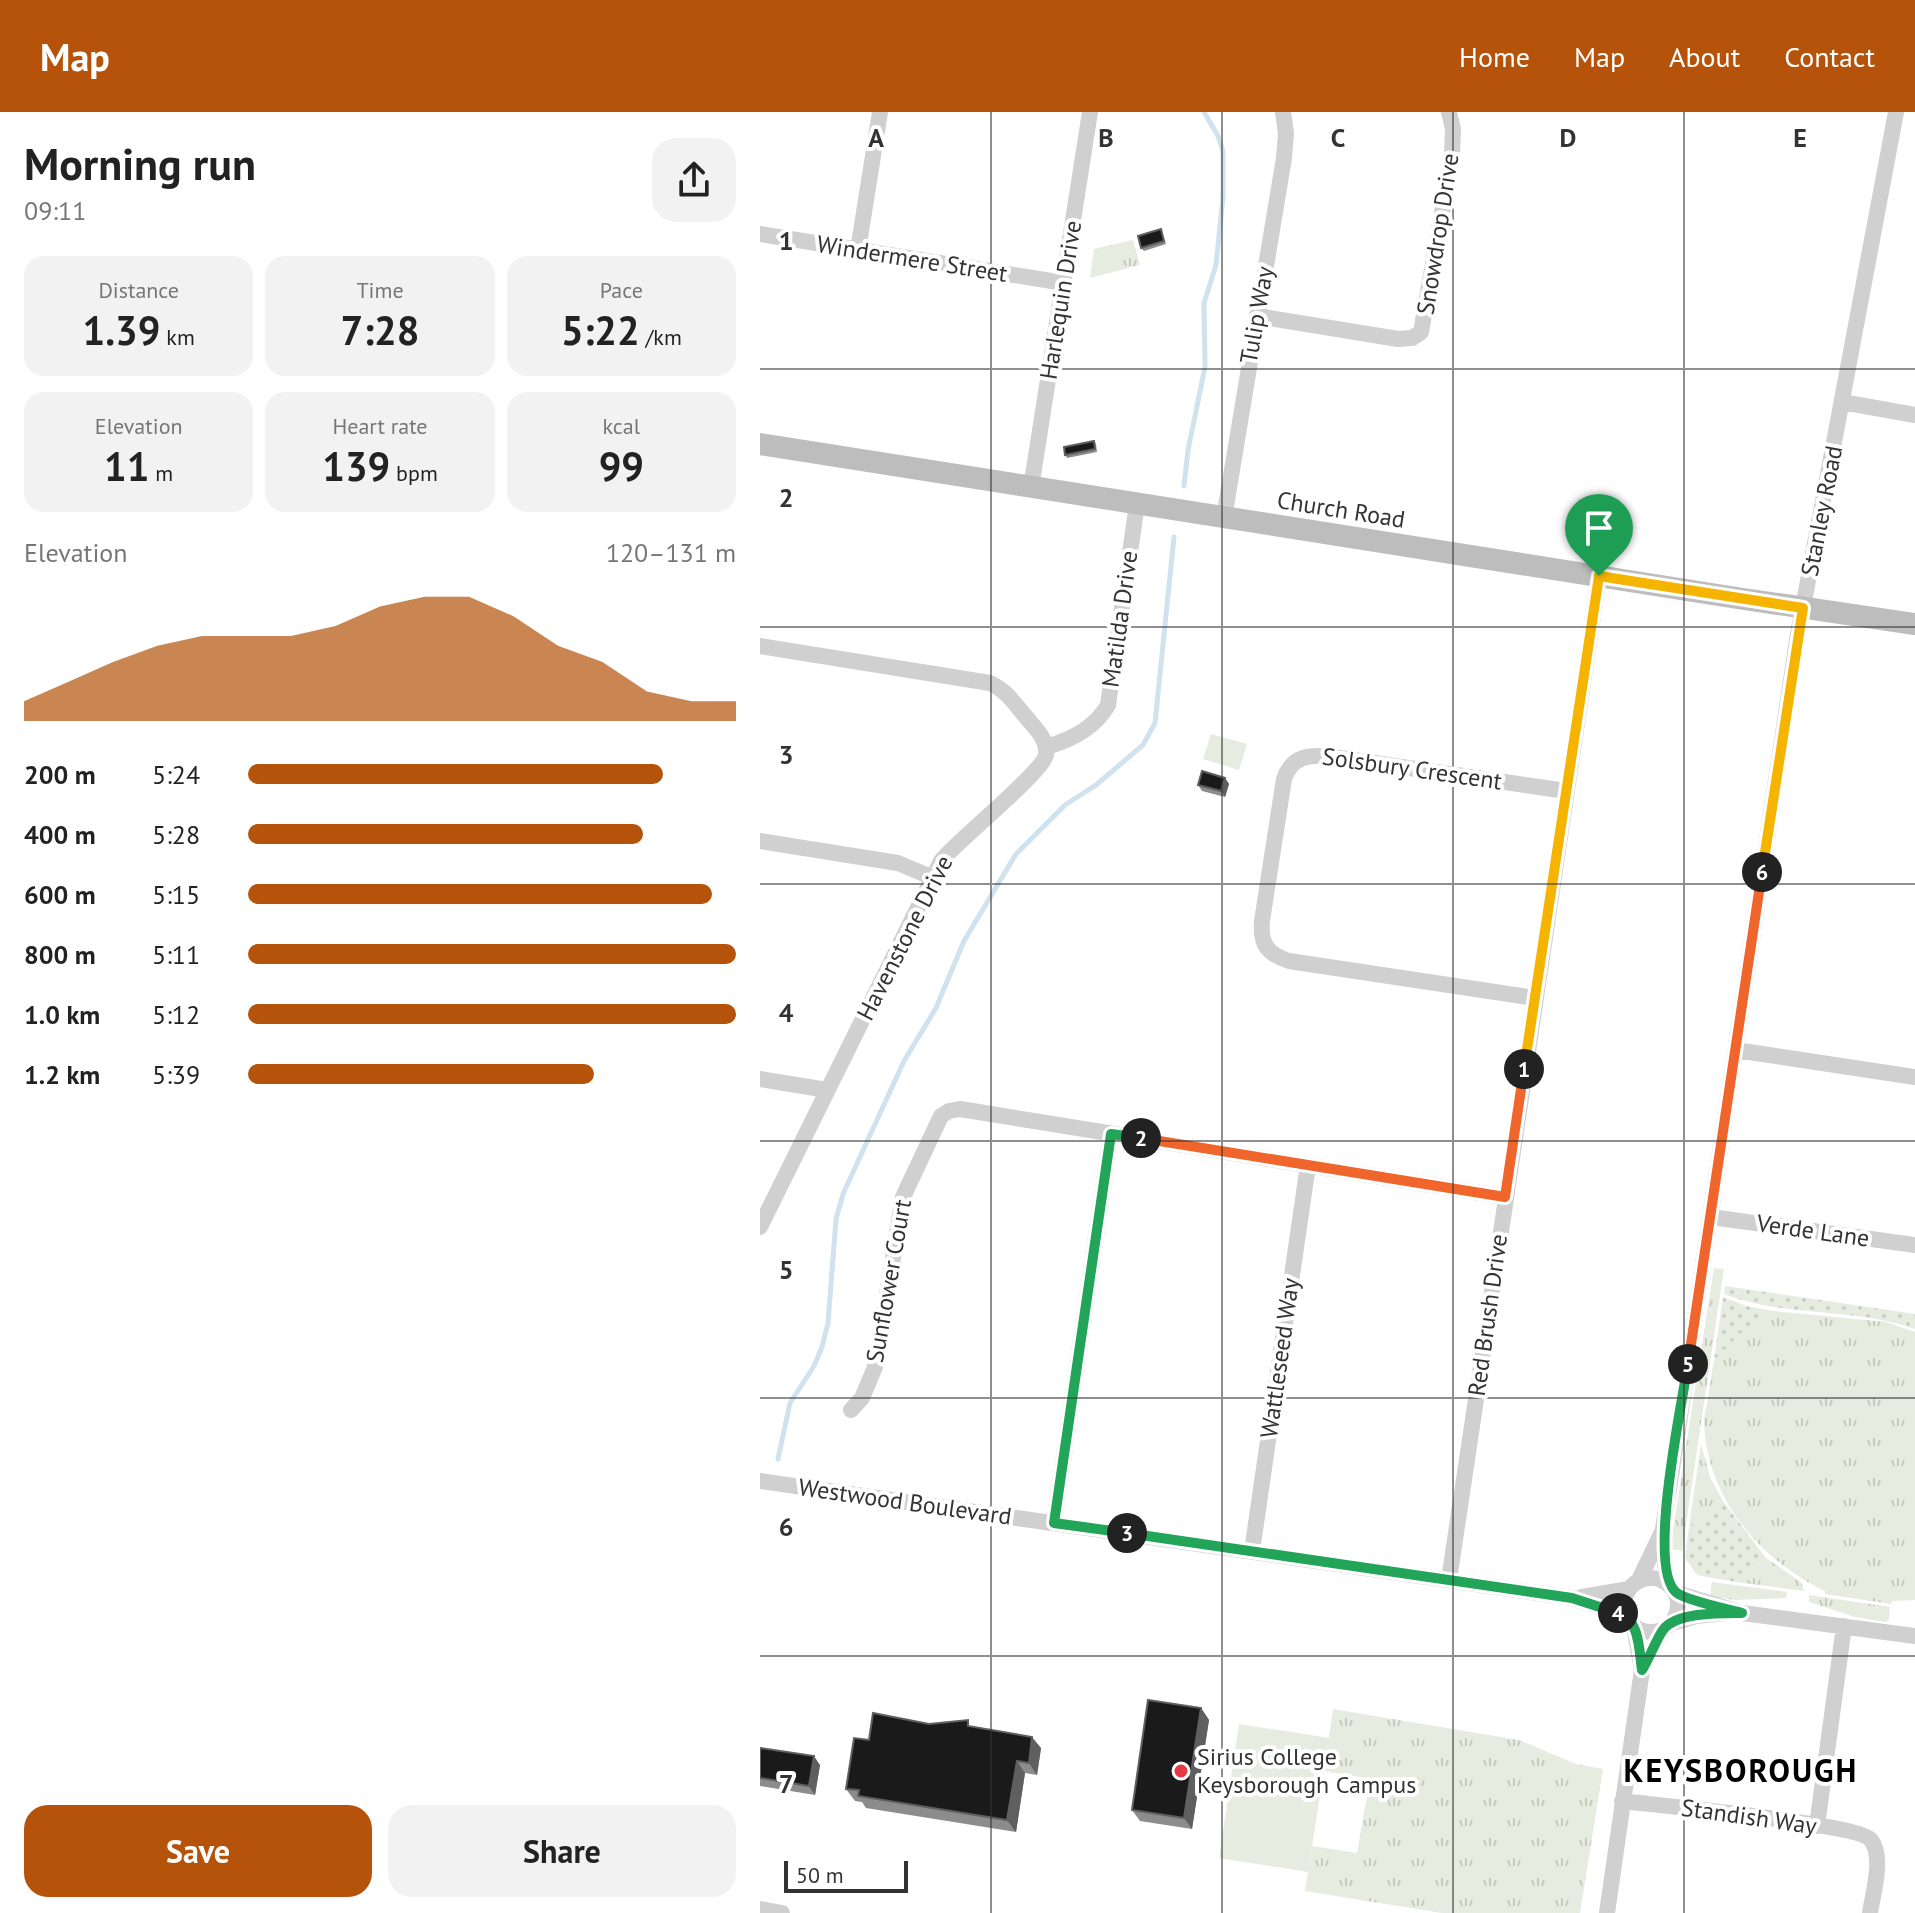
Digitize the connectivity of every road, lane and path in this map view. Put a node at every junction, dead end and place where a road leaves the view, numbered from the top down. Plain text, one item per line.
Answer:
1 (880, 112) edge
2 (1090, 112) edge
3 (1283, 112) edge
4 (1449, 112) edge
5 (1896, 112) edge
6 (760, 234) edge
7 (858, 250) junction
8 (1064, 283) junction
9 (1257, 316) junction
10 (1842, 402) junction
11 (1915, 415) edge
12 (760, 444) edge
13 (1031, 488) junction
14 (1137, 504) junction
15 (1224, 518) junction
16 (1599, 576) junction
17 (1803, 608) junction
18 (1915, 624) edge
19 (760, 646) edge
20 (1046, 747) junction
21 (1566, 791) junction
22 (760, 841) edge
23 (931, 877) junction
24 (1535, 998) junction
25 (1736, 1050) junction
26 (1915, 1077) edge
27 (760, 1079) edge
28 (827, 1090) junction
29 (1111, 1134) junction
30 (1308, 1165) junction
31 (1505, 1197) junction
32 (1711, 1217) junction
33 (760, 1227) edge
34 (1915, 1245) edge
35 (851, 1410) dead end
36 (760, 1481) edge
37 (1054, 1523) junction
38 (1663, 1529) junction
39 (1252, 1551) junction
40 (1449, 1580) junction
41 (1634, 1585) junction
42 (1672, 1588) junction
43 (1572, 1598) junction
44 (1742, 1613) junction
45 (1630, 1620) junction
46 (1667, 1626) junction
47 (1844, 1626) junction
48 (1915, 1636) edge
49 (1642, 1670) junction
50 (1622, 1801) junction
51 (1817, 1826) junction
52 (760, 1909) edge
53 (782, 1913) edge
54 (1607, 1913) edge
55 (1870, 1913) edge

1 - 7 street
2 - 8 street, Harlequin Drive
3 - 9 street, Tulip Way
4 - 9 street, Snowdrop Drive
5 - 10 street, Stanley Road
6 - 7 street, Windermere Street
7 - 8 street, Windermere Street
8 - 13 street, Harlequin Drive
9 - 15 street, Tulip Way
10 - 11 street
10 - 17 street, Stanley Road
12 - 13 main road, Church Road
13 - 14 main road, Church Road
14 - 15 main road, Church Road
14 - 20 street, Matilda Drive
15 - 16 main road, Church Road
16 - 17 main road, Church Road
16 - 21 street, Red Brush Drive
17 - 18 main road, Church Road
17 - 25 street, Stanley Road
19 - 20 street
20 - 23 street, Havenstone Drive
21 - 24 street, Red Brush Drive
21 - 24 street, Solsbury Crescent
22 - 23 street
23 - 28 street, Havenstone Drive
24 - 31 street, Red Brush Drive
25 - 26 street
25 - 32 street, Stanley Road
27 - 28 street
28 - 33 street, Havenstone Drive
29 - 30 street
29 - 35 street, Sunflower Court
29 - 37 street
30 - 31 street
30 - 39 street, Wattleseed Way
31 - 40 street, Red Brush Drive
32 - 34 street, Verde Lane
32 - 38 street, Stanley Road
36 - 37 street, Westwood Boulevard
37 - 39 street, Westwood Boulevard
38 - 41 street, Stanley Road
38 - 42 street, Stanley Road
39 - 40 street, Westwood Boulevard
40 - 43 street, Westwood Boulevard
41 - 42 street
41 - 43 street, Westwood Boulevard
41 - 45 street
42 - 44 street
42 - 46 street
43 - 45 street, Westwood Boulevard
44 - 46 street
44 - 47 street
45 - 46 street
45 - 49 street
46 - 49 street
47 - 48 street
47 - 51 street
49 - 50 street
50 - 51 street, Standish Way
50 - 54 street
51 - 55 street, Standish Way
52 - 53 street

